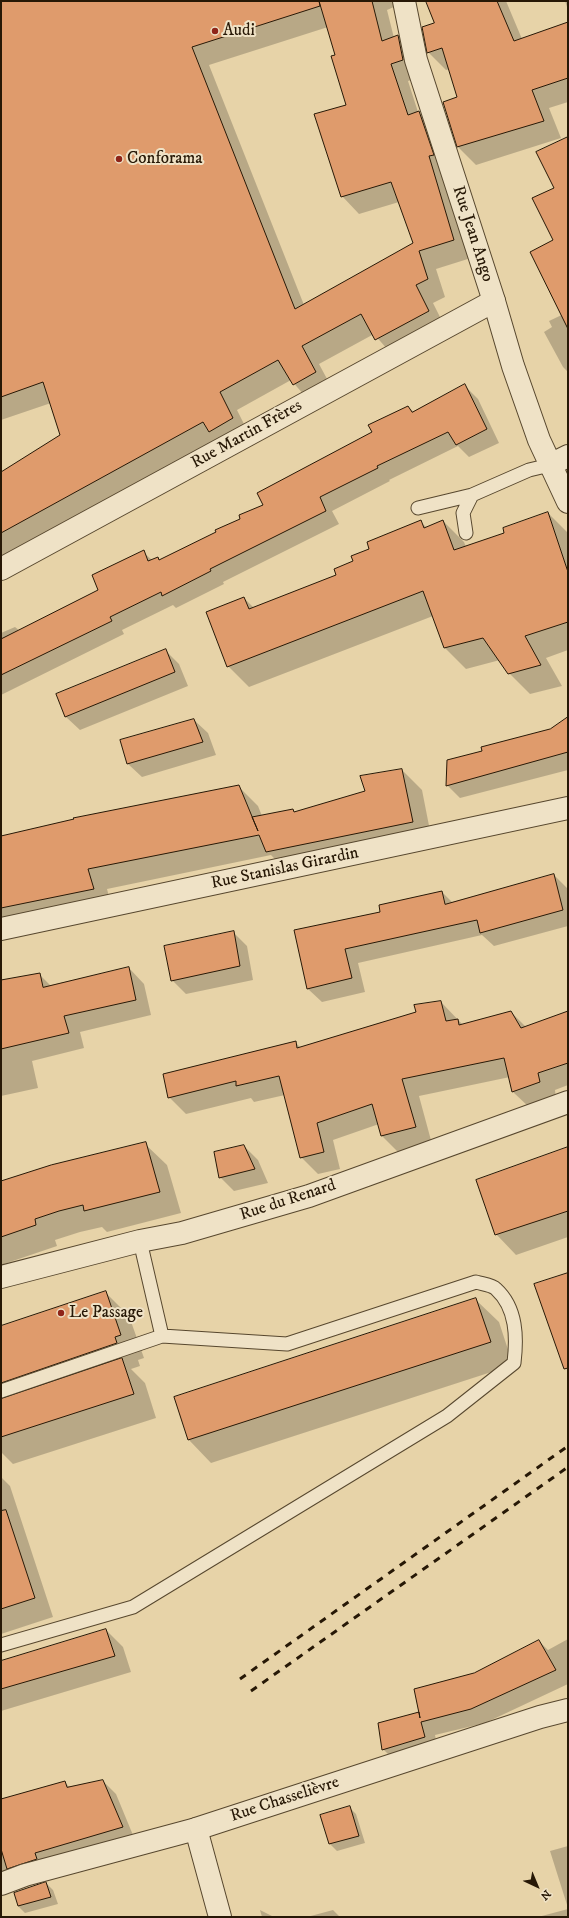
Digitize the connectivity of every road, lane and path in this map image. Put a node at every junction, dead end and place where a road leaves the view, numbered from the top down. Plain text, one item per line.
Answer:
1 (404, 1) edge
2 (494, 301) junction
3 (559, 460) edge
4 (472, 495) junction
5 (568, 502) edge
6 (418, 508) dead end
7 (466, 534) dead end
8 (1, 569) edge
9 (568, 808) edge
10 (1, 929) edge
11 (568, 1102) edge
12 (140, 1241) junction
13 (1, 1277) edge
14 (162, 1336) junction
15 (1, 1391) edge
16 (1, 1644) edge
17 (568, 1710) edge
18 (196, 1829) junction
19 (1, 1884) edge
20 (220, 1917) edge

1 - 2 street, Rue Jean Ango
2 - 3 street, Rue Jean Ango
2 - 8 street, Rue Martin Frères
3 - 4 lane
3 - 5 street, Rue Jean Ango
4 - 6 lane
4 - 7 lane
9 - 10 street, Rue Stanislas Girardin
11 - 12 street, Rue du Renard
12 - 13 street, Rue du Renard
12 - 14 lane
14 - 15 lane
14 - 16 lane
17 - 18 street, Rue Chasselièvre
18 - 19 street, Rue Chasselièvre
18 - 20 street

